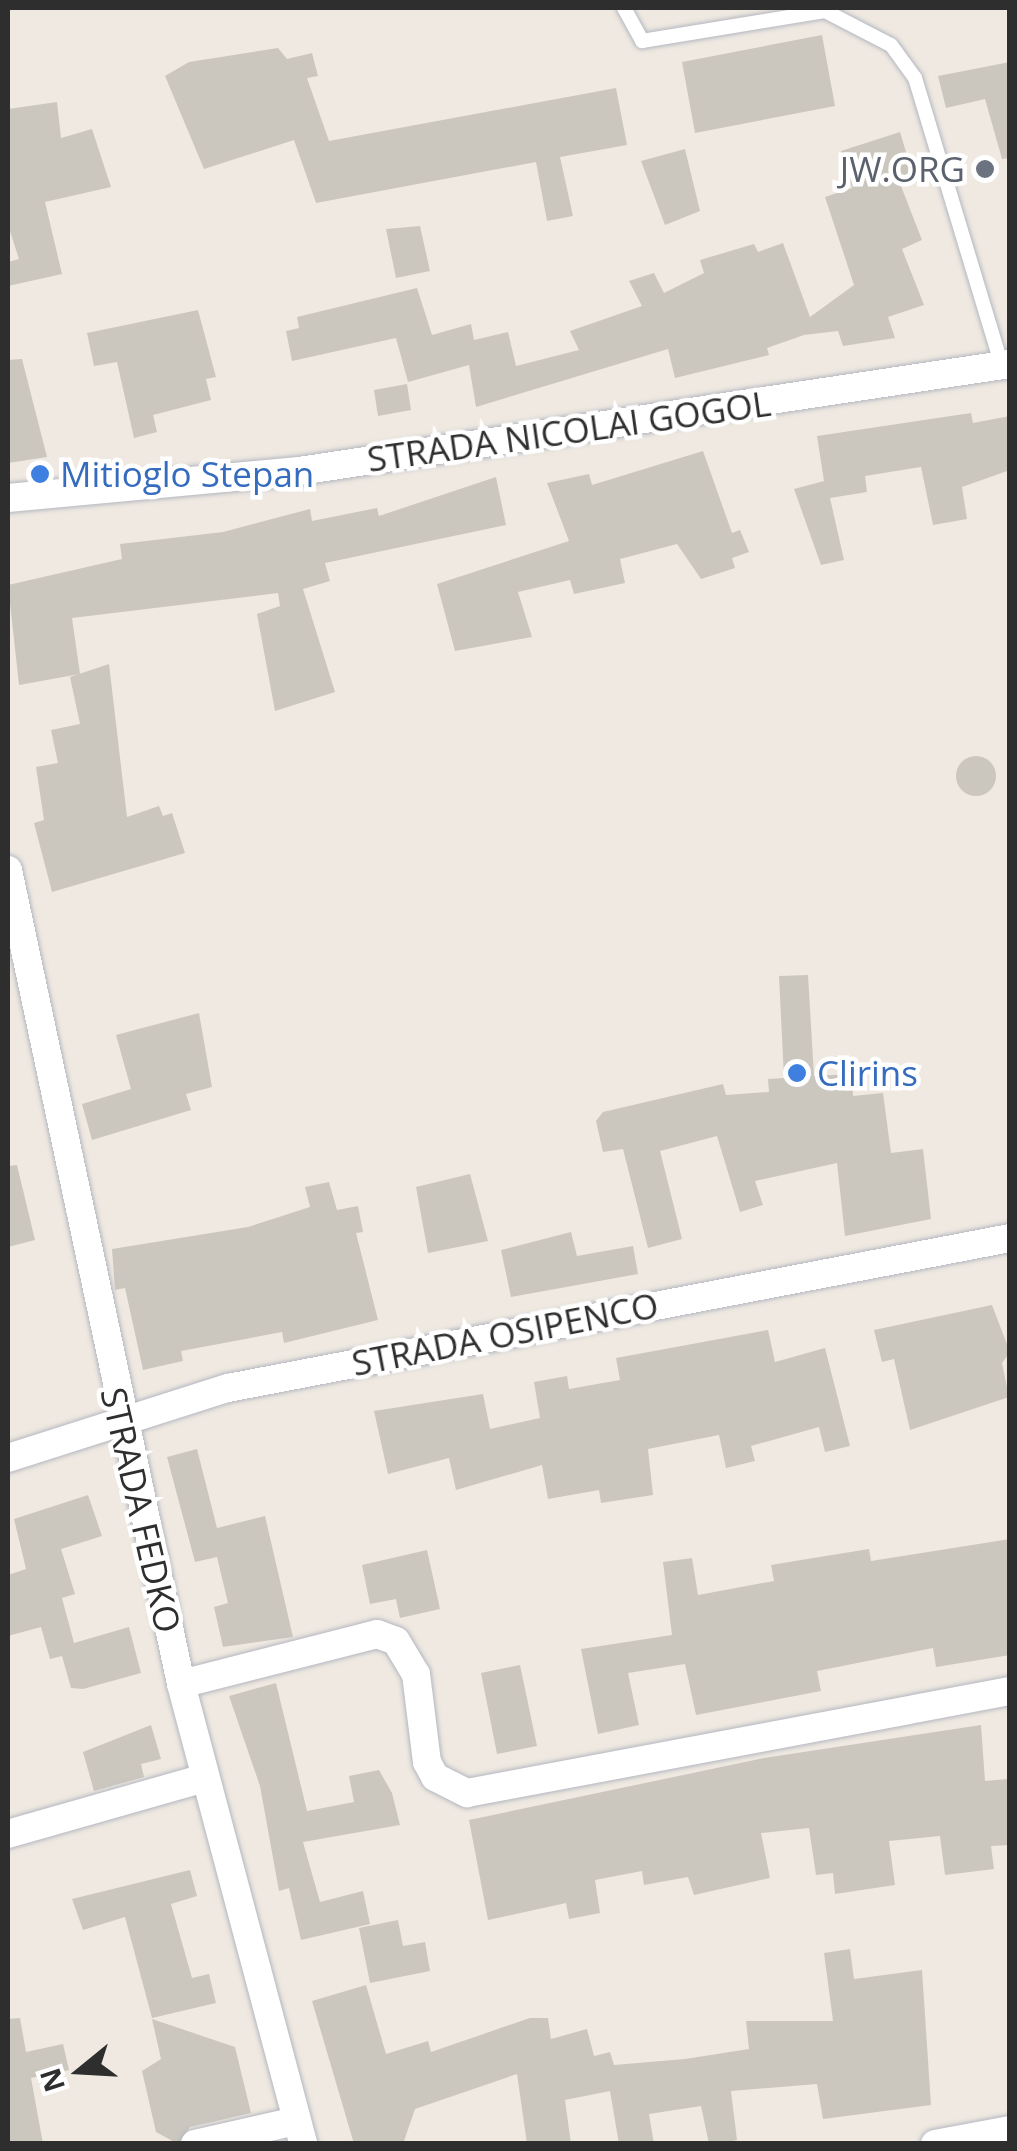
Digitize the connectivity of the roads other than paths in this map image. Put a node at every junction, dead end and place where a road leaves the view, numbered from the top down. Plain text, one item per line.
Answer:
1 (624, 8) edge
2 (1006, 365) edge
3 (8, 498) edge
4 (8, 870) edge
5 (1010, 1238) edge
6 (120, 1420) junction
7 (8, 1458) edge
8 (181, 1684) junction
9 (1010, 1691) edge
10 (204, 1778) junction
11 (8, 1834) edge
12 (1010, 2130) edge
13 (300, 2132) edge
14 (194, 2144) edge
15 (936, 2144) edge

1 - 2 lane
2 - 3 street, STRADA NICOLAI GOGOL
4 - 6 street, STRADA FEDKO
5 - 6 street, STRADA OSIPENCO
6 - 7 street, STRADA OSIPENCO
6 - 8 street, STRADA FEDKO
8 - 9 street
8 - 10 street, STRADA FEDKO
10 - 11 street
10 - 13 street, STRADA FEDKO
12 - 15 street
13 - 14 street

